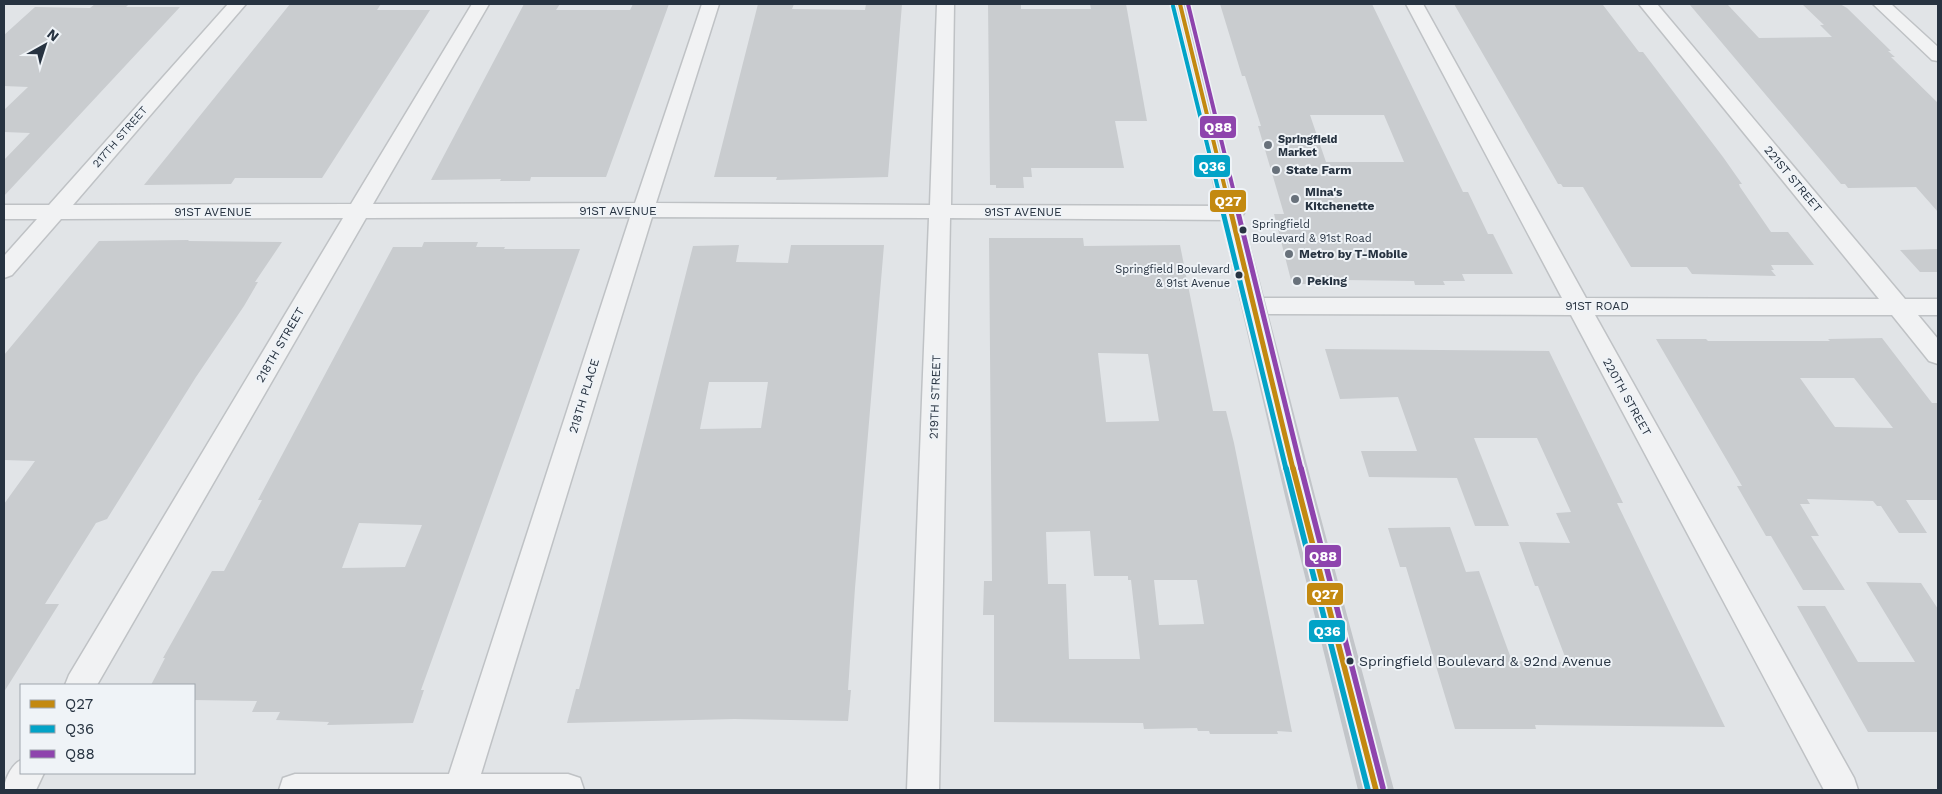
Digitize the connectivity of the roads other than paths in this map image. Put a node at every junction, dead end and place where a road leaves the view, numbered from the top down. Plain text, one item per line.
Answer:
1 (237, 4) edge
2 (480, 4) edge
3 (712, 4) edge
4 (946, 4) edge
5 (1180, 4) edge
6 (1414, 4) edge
7 (1648, 4) edge
8 (1881, 4) edge
9 (1938, 56) edge
10 (643, 210) junction
11 (4, 212) edge
12 (55, 212) junction
13 (358, 212) junction
14 (940, 212) junction
15 (1233, 213) junction
16 (4, 270) edge
17 (1255, 306) junction
18 (1577, 306) junction
19 (1899, 307) junction
20 (1938, 307) edge
21 (1938, 355) edge
22 (81, 684) edge
23 (27, 774) edge
24 (18, 790) edge
25 (295, 790) edge
26 (460, 790) edge
27 (568, 790) edge
28 (923, 790) edge
29 (1376, 790) edge
30 (1842, 790) edge

1 - 12 street, 217TH STREET
2 - 13 street, 218TH STREET
3 - 10 street, 218TH PLACE
4 - 14 street, 219TH STREET
5 - 15 main road
6 - 18 street, 220TH STREET
7 - 19 street, 221ST STREET
8 - 9 street
10 - 13 street, 91ST AVENUE
10 - 14 street, 91ST AVENUE
10 - 26 street, 218TH PLACE
11 - 12 street, 91ST AVENUE
12 - 13 street, 91ST AVENUE
12 - 16 street, 217TH STREET
13 - 22 street, 218TH STREET
14 - 15 street, 91ST AVENUE
14 - 28 street, 219TH STREET
15 - 17 main road
17 - 18 street, 91ST ROAD
17 - 29 main road
18 - 19 street, 91ST ROAD
18 - 30 street, 220TH STREET
19 - 20 street, 91ST ROAD
19 - 21 street, 221ST STREET
23 - 24 street
25 - 26 street
26 - 27 street

